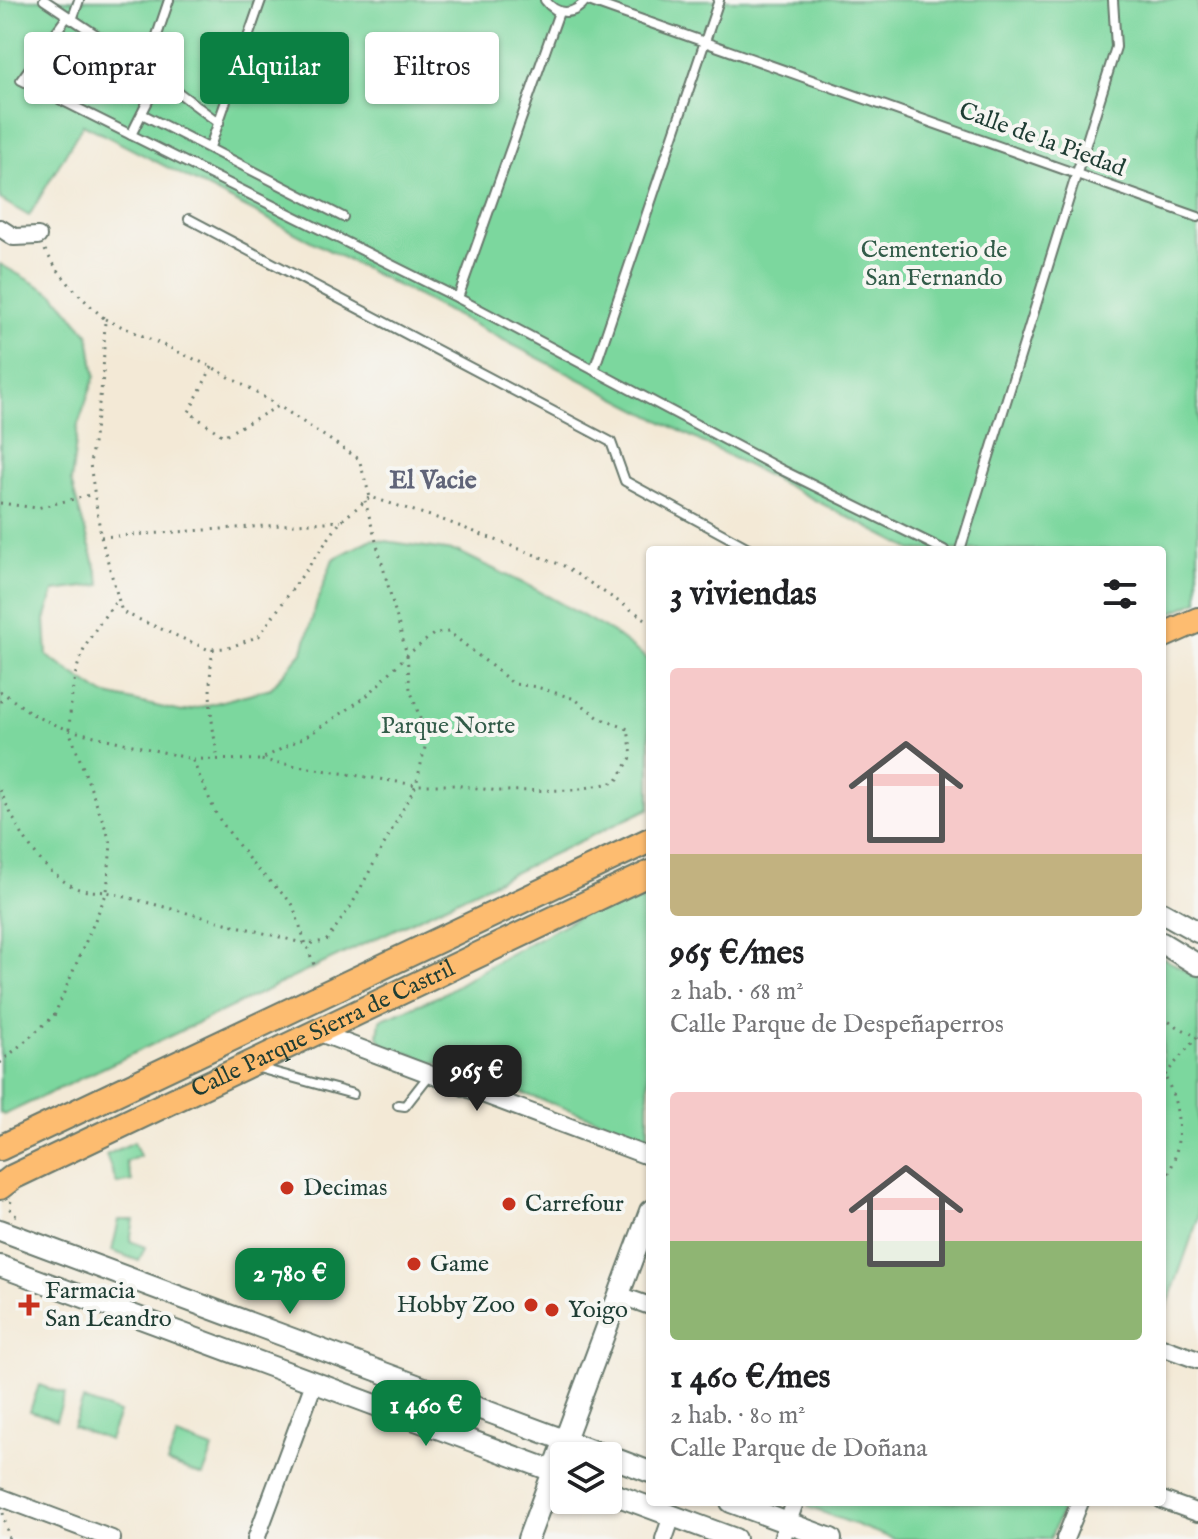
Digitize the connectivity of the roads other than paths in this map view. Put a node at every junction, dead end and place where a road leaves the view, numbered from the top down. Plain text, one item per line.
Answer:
1 (44, 0) edge
2 (79, 0) edge
3 (169, 0) edge
4 (261, 0) edge
5 (545, 0) edge
6 (586, 0) edge
7 (719, 0) edge
8 (1113, 0) edge
9 (559, 12) junction
10 (69, 19) junction
11 (89, 32) edge
12 (158, 32) edge
13 (705, 42) junction
14 (184, 97) edge
15 (147, 104) edge
16 (142, 114) junction
17 (219, 123) junction
18 (131, 135) junction
19 (210, 147) junction
20 (1077, 174) junction
21 (343, 217) dead end
22 (1198, 217) edge
23 (189, 219) dead end
24 (0, 228) edge
25 (38, 236) road end
26 (458, 298) junction
27 (594, 370) junction
28 (745, 546) edge
29 (936, 546) edge
30 (961, 546) edge
31 (1198, 620) edge
32 (1166, 634) edge
33 (1198, 638) edge
34 (1166, 652) edge
35 (646, 842) edge
36 (646, 875) edge
37 (1166, 914) edge
38 (1198, 932) edge
39 (1166, 945) edge
40 (1198, 965) edge
41 (317, 1032) junction
42 (247, 1065) junction
43 (430, 1074) junction
44 (353, 1094) dead end
45 (398, 1105) dead end
46 (0, 1148) edge
47 (646, 1155) edge
48 (0, 1187) edge
49 (646, 1222) edge
50 (0, 1230) edge
51 (0, 1266) edge
52 (619, 1295) junction
53 (646, 1305) edge
54 (1166, 1348) edge
55 (1198, 1360) edge
56 (314, 1383) junction
57 (565, 1440) junction
58 (570, 1442) edge
59 (622, 1461) edge
60 (550, 1470) edge
61 (646, 1470) edge
62 (550, 1491) edge
63 (622, 1497) edge
64 (0, 1499) edge
65 (1166, 1501) edge
66 (738, 1506) edge
67 (793, 1506) edge
68 (1078, 1506) edge
69 (1198, 1513) edge
70 (672, 1516) junction
71 (784, 1531) edge
72 (112, 1539) edge
73 (256, 1539) edge
74 (528, 1539) edge
75 (664, 1539) edge
76 (735, 1539) edge
77 (831, 1539) edge
78 (1065, 1539) edge

1 - 10 lane
2 - 10 lane
3 - 12 lane
4 - 17 lane
5 - 9 lane
6 - 9 lane
6 - 13 lane, Calle de la Piedad
7 - 13 lane
8 - 20 lane
9 - 26 lane
10 - 11 lane
10 - 18 lane
13 - 20 lane, Calle de la Piedad
13 - 27 lane
14 - 17 lane
15 - 16 lane
16 - 18 lane
16 - 19 lane
17 - 19 lane
18 - 26 lane
19 - 21 lane
20 - 22 lane, Calle de la Piedad
20 - 30 lane
23 - 28 lane
24 - 25 street
26 - 27 lane
27 - 29 lane
31 - 32 main road
33 - 34 main road
35 - 46 main road, Calle Parque Sierra de Castril
36 - 41 main road, Calle Parque Sierra de Castril
37 - 38 street
39 - 40 street
41 - 42 main road, Calle Parque Sierra de Castril
41 - 43 street
42 - 44 lane
42 - 48 main road, Calle Parque Sierra de Castril
43 - 45 lane
43 - 47 street
49 - 52 street
50 - 57 street
51 - 56 street
52 - 53 street
52 - 57 street
54 - 55 street
56 - 60 street
56 - 73 street
57 - 58 street
59 - 61 street
62 - 74 street
63 - 70 street
64 - 72 street
65 - 69 street
66 - 71 street
67 - 71 street
68 - 78 street
70 - 75 street
70 - 76 street
71 - 77 street

